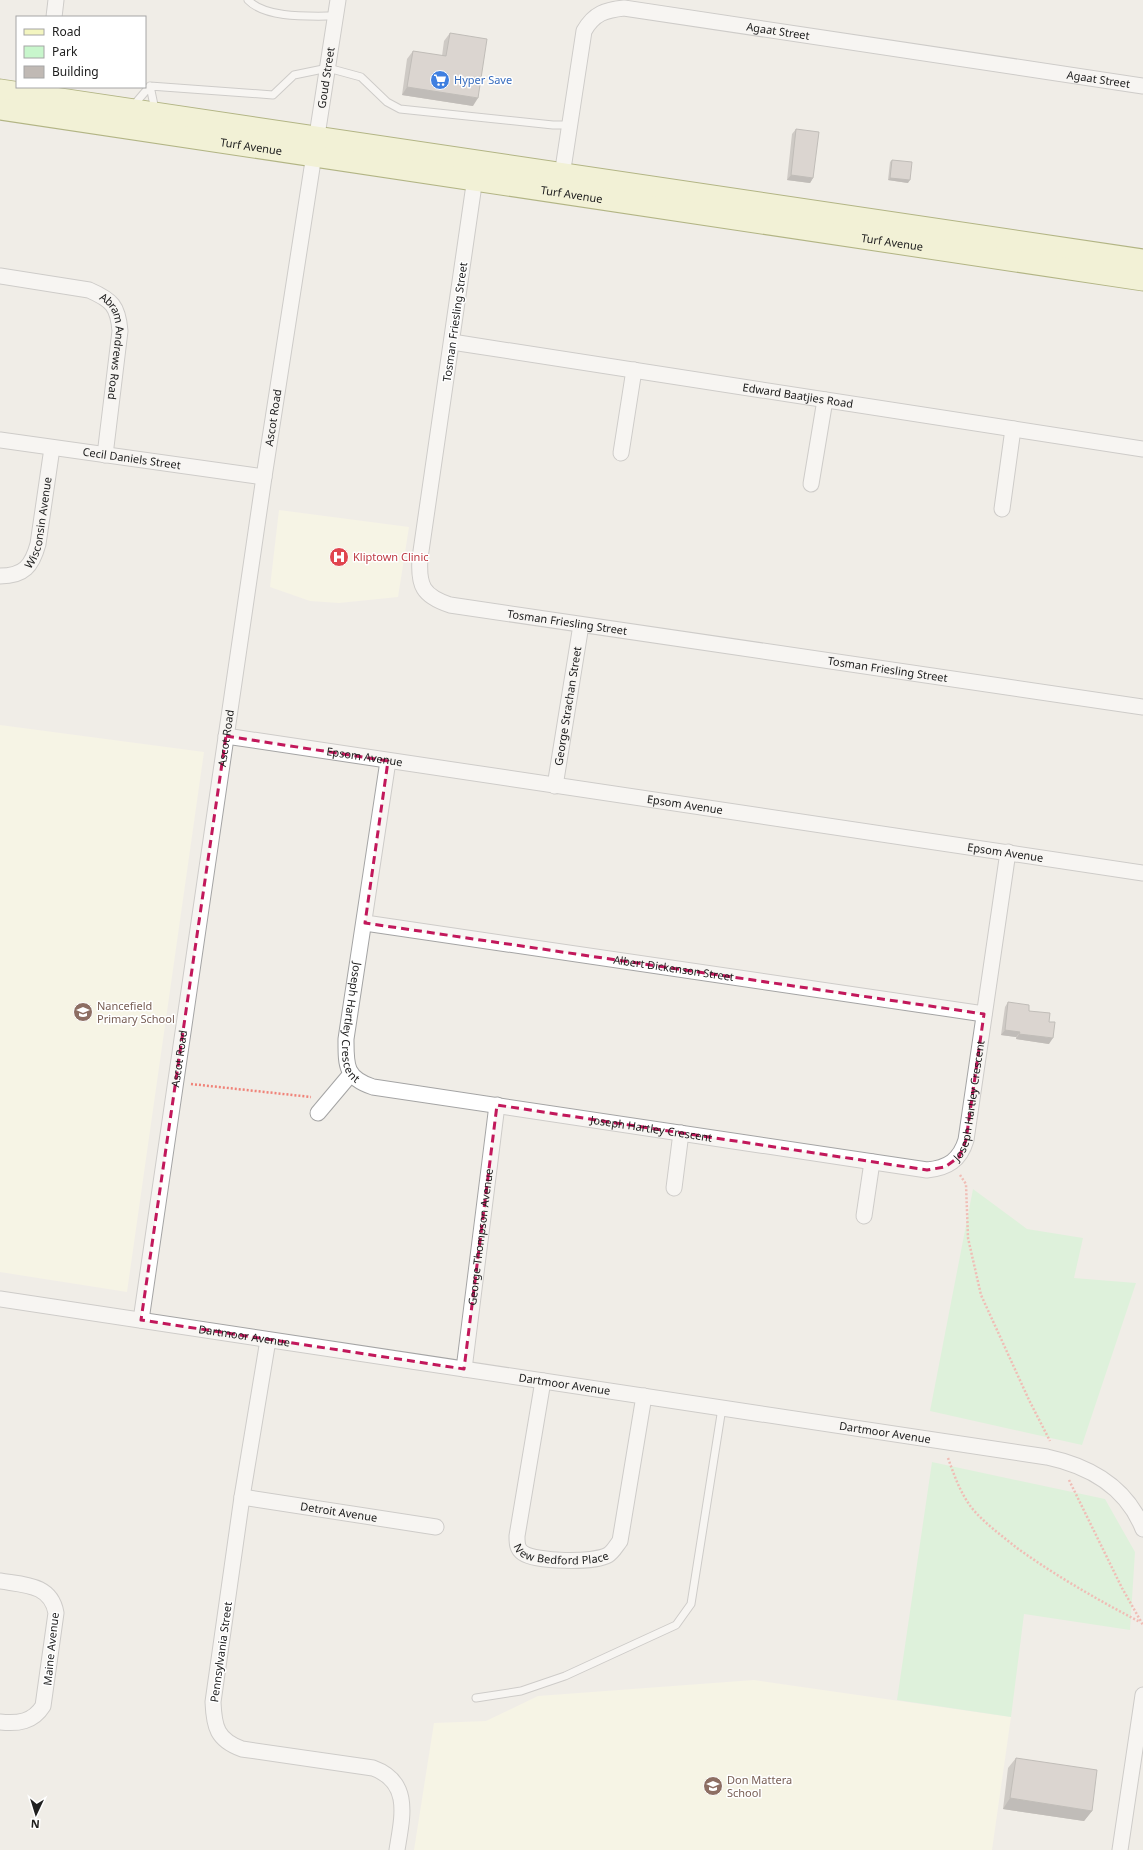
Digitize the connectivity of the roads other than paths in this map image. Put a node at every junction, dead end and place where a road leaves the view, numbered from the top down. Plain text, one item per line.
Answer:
1 (56, 0) edge
2 (248, 0) edge
3 (338, 0) edge
4 (54, 16) edge
5 (336, 16) junction
6 (328, 68) junction
7 (150, 86) junction
8 (1143, 86) edge
9 (0, 90) edge
10 (43, 100) edge
11 (0, 110) edge
12 (130, 110) junction
13 (155, 113) junction
14 (569, 124) junction
15 (316, 146) junction
16 (477, 171) junction
17 (561, 183) junction
18 (1143, 260) edge
19 (0, 276) edge
20 (1143, 280) edge
21 (452, 342) junction
22 (634, 370) junction
23 (825, 400) junction
24 (1013, 429) junction
25 (0, 440) edge
26 (52, 448) junction
27 (1143, 449) edge
28 (621, 453) dead end
29 (105, 455) junction
30 (264, 477) junction
31 (811, 484) dead end
32 (1002, 509) dead end
33 (0, 576) edge
34 (581, 625) junction
35 (1143, 707) edge
36 (226, 736) junction
37 (388, 761) junction
38 (554, 786) junction
39 (1008, 852) junction
40 (1143, 873) edge
41 (365, 923) junction
42 (984, 1014) junction
43 (350, 1075) junction
44 (497, 1105) junction
45 (318, 1113) dead end
46 (681, 1133) junction
47 (872, 1162) junction
48 (674, 1188) dead end
49 (864, 1216) dead end
50 (0, 1299) edge
51 (141, 1320) junction
52 (268, 1340) junction
53 (464, 1369) junction
54 (543, 1381) junction
55 (644, 1396) junction
56 (722, 1408) junction
57 (242, 1497) junction
58 (436, 1527) dead end
59 (1143, 1529) edge
60 (0, 1581) edge
61 (1143, 1694) edge
62 (476, 1698) dead end
63 (0, 1722) edge
64 (397, 1850) edge
65 (1120, 1850) edge

1 - 4 street
2 - 5 lane
3 - 5 street, Goud Street
5 - 6 street, Goud Street
6 - 7 lane
6 - 14 lane
6 - 15 street, Goud Street
7 - 12 lane
7 - 13 lane
8 - 14 street, Agaat Street
9 - 10 main road, Turf Avenue
10 - 11 main road, Turf Avenue
10 - 12 main road, Turf Avenue
10 - 15 main road, Turf Avenue
12 - 13 main road, Turf Avenue
13 - 15 main road, Turf Avenue
14 - 17 street, Agaat Street
15 - 16 main road, Turf Avenue
15 - 30 street, Ascot Road
16 - 17 main road, Turf Avenue
16 - 21 street, Tosman Friesling Street
17 - 18 main road, Turf Avenue
17 - 20 main road, Turf Avenue
19 - 29 street, Abram Andrews Road
21 - 22 street, Edward Baatjies Road
21 - 34 street, Tosman Friesling Street
22 - 23 street, Edward Baatjies Road
22 - 28 street
23 - 24 street, Edward Baatjies Road
23 - 31 street
24 - 27 street, Edward Baatjies Road
24 - 32 street
25 - 26 street, Cecil Daniels Street
26 - 29 street, Cecil Daniels Street
26 - 33 street, Wisconsin Avenue
29 - 30 street, Cecil Daniels Street
30 - 36 street, Ascot Road
34 - 35 street, Tosman Friesling Street
34 - 38 street, George Strachan Street
36 - 37 street, Epsom Avenue
36 - 51 street, Ascot Road
37 - 38 street, Epsom Avenue
37 - 41 street, Joseph Hartley Crescent
38 - 39 street, Epsom Avenue
39 - 40 street, Epsom Avenue
39 - 42 street, Joseph Hartley Crescent
41 - 42 street, Albert Dickenson Street
41 - 43 street, Joseph Hartley Crescent
42 - 47 street, Joseph Hartley Crescent
43 - 44 street, Joseph Hartley Crescent
43 - 45 street
44 - 46 street, Joseph Hartley Crescent
44 - 53 street, George Thompson Avenue
46 - 47 street, Joseph Hartley Crescent
46 - 48 street
47 - 49 street
50 - 51 street, Dartmoor Avenue
51 - 52 street, Dartmoor Avenue
52 - 53 street, Dartmoor Avenue
52 - 57 street, Pennsylvania Street
53 - 54 street, Dartmoor Avenue
54 - 55 street, Dartmoor Avenue
54 - 55 street, New Bedford Place
55 - 56 street, Dartmoor Avenue
56 - 59 street, Dartmoor Avenue
56 - 62 lane
57 - 58 street, Detroit Avenue
57 - 64 street, Pennsylvania Street
60 - 63 street, Maine Avenue
61 - 65 street

